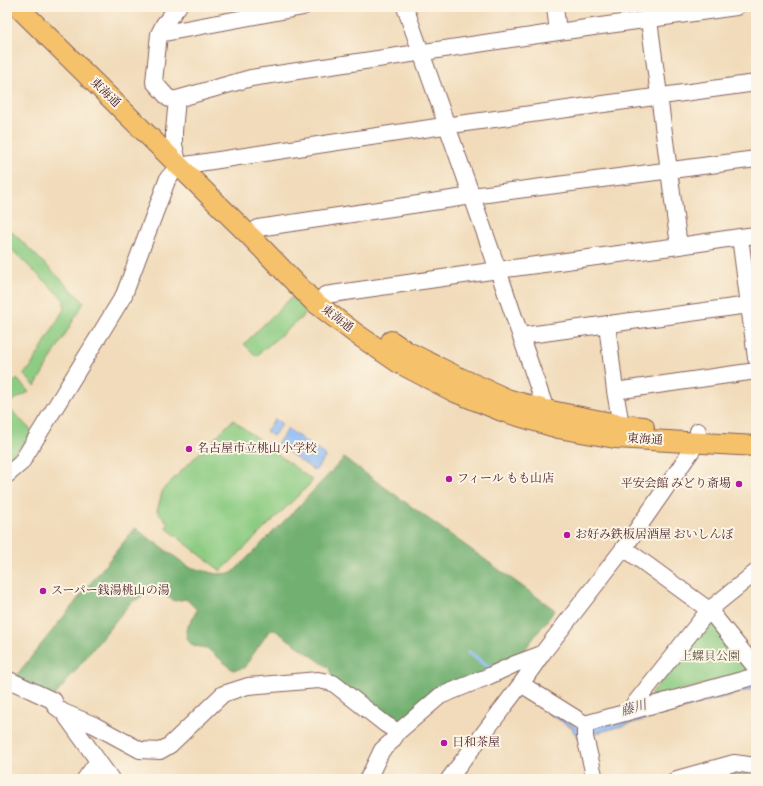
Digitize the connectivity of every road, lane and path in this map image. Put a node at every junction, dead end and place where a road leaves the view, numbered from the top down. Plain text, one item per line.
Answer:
1 (18, 7) edge
2 (36, 7) edge
3 (178, 7) edge
4 (302, 7) edge
5 (405, 7) edge
6 (554, 7) edge
7 (736, 7) edge
8 (649, 20) junction
9 (558, 32) junction
10 (159, 34) junction
11 (421, 53) junction
12 (756, 83) edge
13 (659, 97) junction
14 (177, 99) junction
15 (446, 126) junction
16 (174, 145) junction
17 (756, 159) edge
18 (186, 164) junction
19 (669, 170) junction
20 (472, 196) junction
21 (258, 228) junction
22 (756, 235) edge
23 (740, 237) junction
24 (679, 246) junction
25 (498, 270) junction
26 (325, 295) junction
27 (752, 304) edge
28 (607, 324) junction
29 (522, 336) junction
30 (756, 358) edge
31 (756, 372) edge
32 (616, 391) junction
33 (546, 410) junction
34 (621, 425) junction
35 (756, 433) edge
36 (698, 437) junction
37 (756, 446) edge
38 (7, 475) edge
39 (624, 548) junction
40 (756, 572) edge
41 (709, 610) junction
42 (542, 654) junction
43 (756, 668) edge
44 (756, 676) edge
45 (9, 683) edge
46 (521, 684) junction
47 (63, 712) junction
48 (628, 712) junction
49 (585, 731) junction
50 (398, 732) junction
51 (98, 762) junction
52 (756, 766) edge
53 (85, 779) edge
54 (111, 779) edge
55 (368, 779) edge
56 (450, 779) edge
57 (596, 779) edge
58 (678, 779) edge

1 - 18 main road, 東海通
2 - 16 main road, 東海通
3 - 10 street
4 - 10 street
5 - 11 street
6 - 9 street
7 - 8 street
8 - 9 street
8 - 13 street
9 - 11 street
10 - 14 street
11 - 14 street
11 - 15 street
12 - 13 street
13 - 15 street
13 - 19 street
14 - 16 street
15 - 18 street
15 - 20 street
16 - 18 main road, 東海通
17 - 19 street
18 - 21 main road, 東海通
18 - 36 main road, 東海通
18 - 38 street
19 - 20 street
19 - 24 street
20 - 21 street
20 - 25 street
21 - 26 main road, 東海通
22 - 23 street
23 - 24 street
23 - 27 street
24 - 25 street
25 - 26 street
25 - 29 street
26 - 33 main road, 東海通
27 - 28 street
27 - 30 street
28 - 29 street
28 - 32 street
29 - 33 street
31 - 32 street
32 - 34 street
33 - 34 main road, 東海通
34 - 36 main road, 東海通
35 - 36 main road, 東海通
36 - 37 main road, 東海通
36 - 39 street
39 - 41 street
39 - 42 street
40 - 41 street
41 - 43 street
41 - 48 street
42 - 46 street
42 - 50 street
44 - 48 street
45 - 47 street
46 - 49 street
46 - 56 street
47 - 50 street
47 - 51 street
48 - 49 street
49 - 57 street
50 - 55 street
51 - 53 street
51 - 54 street
52 - 58 street

